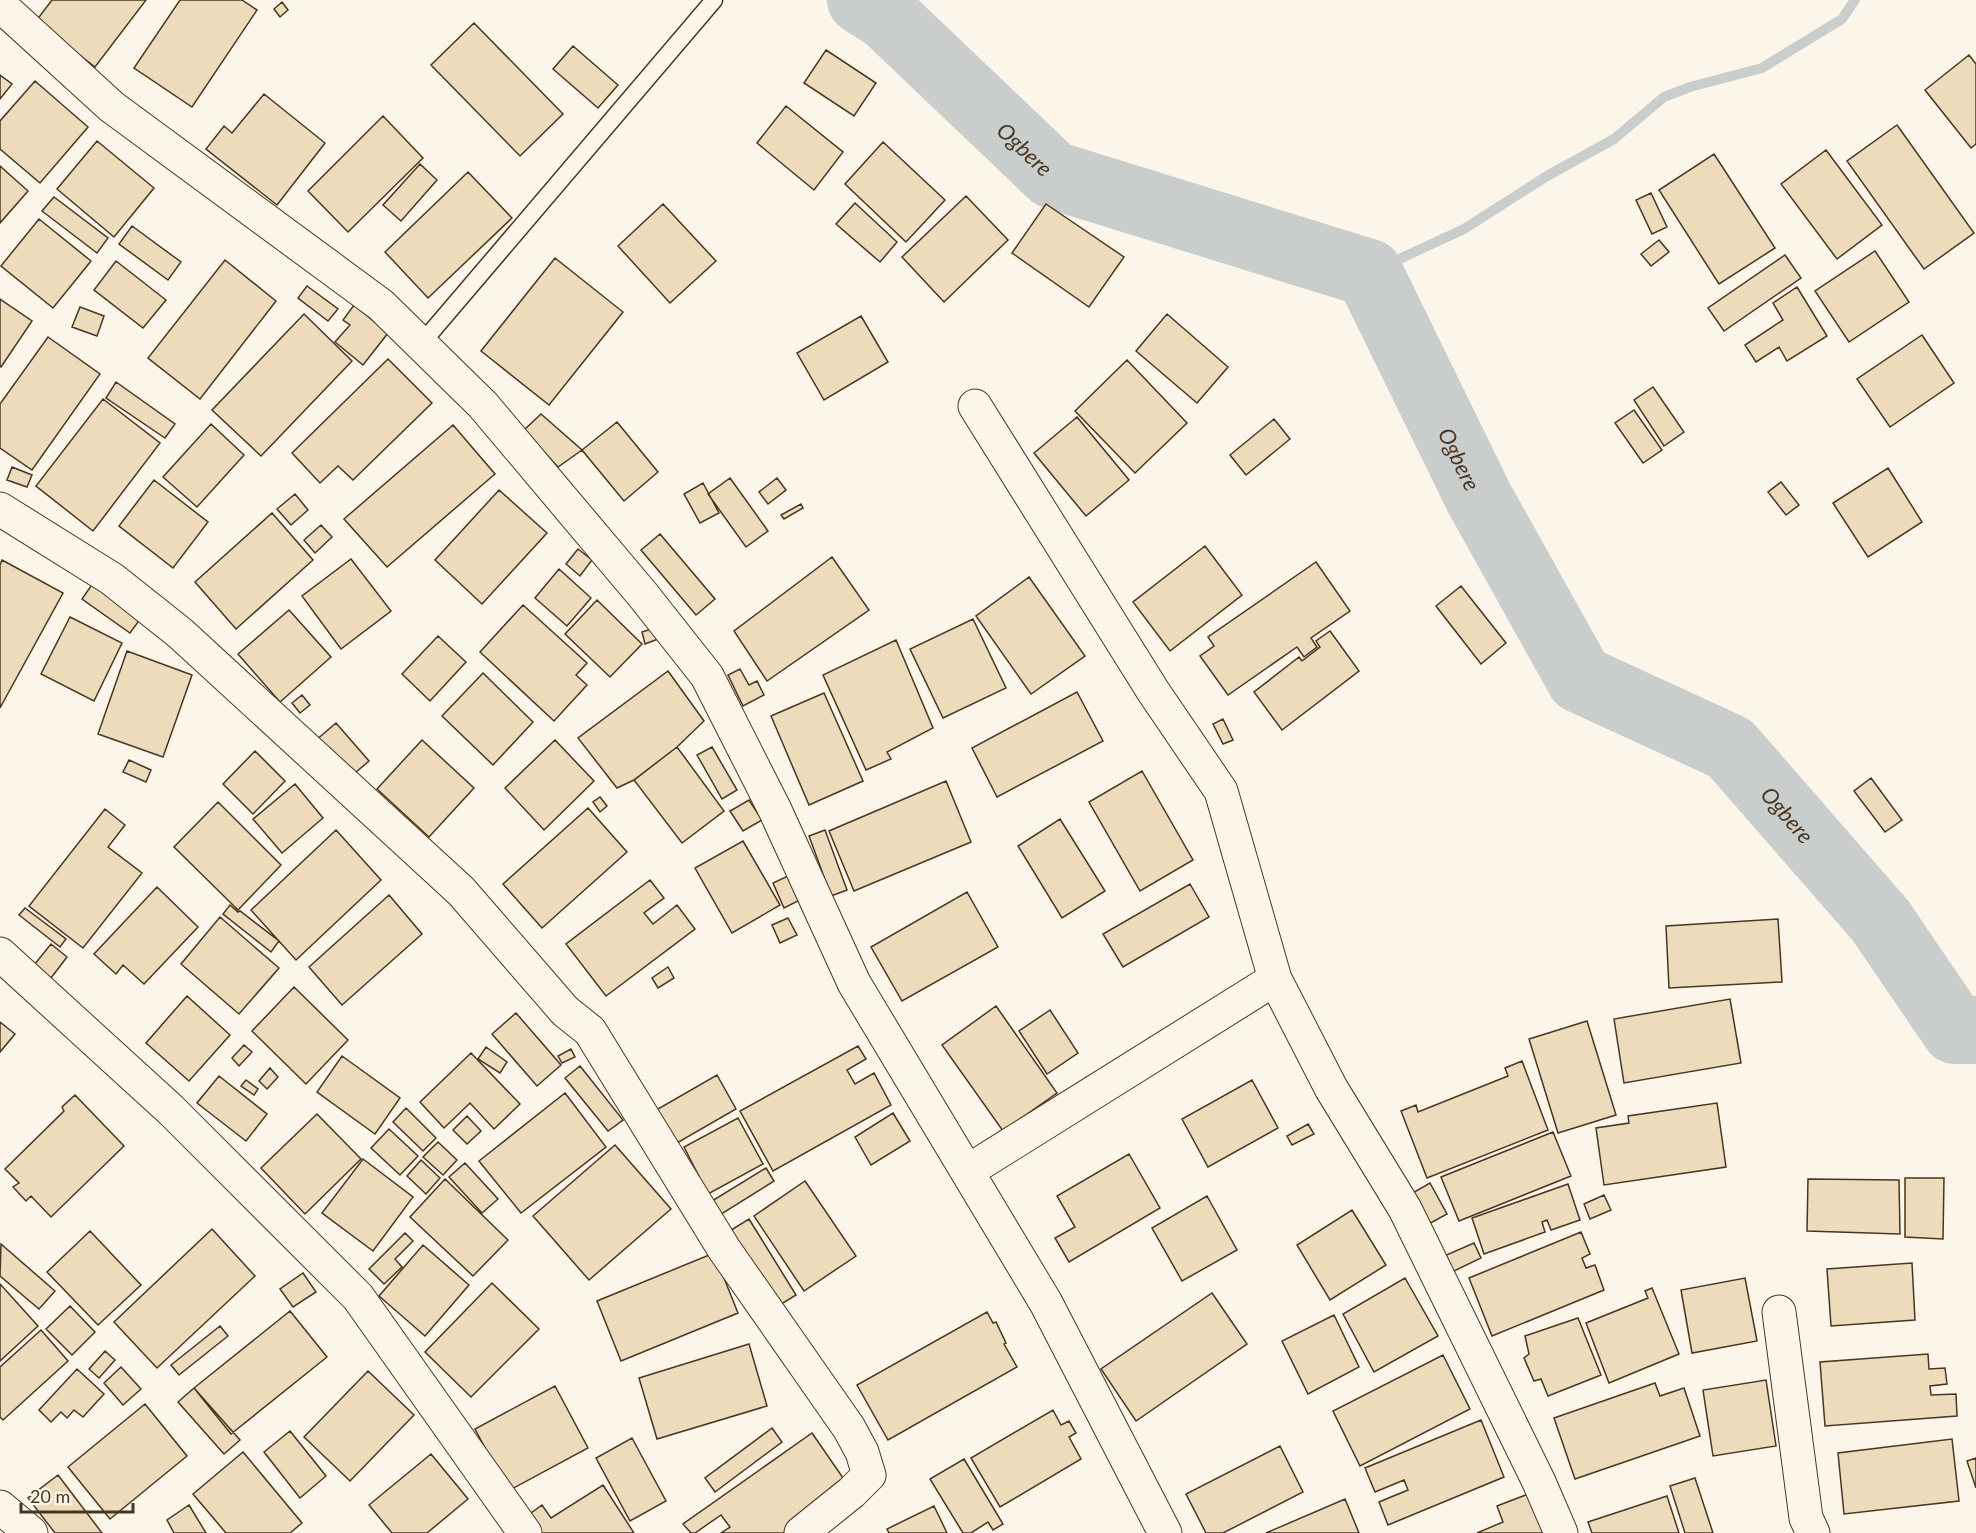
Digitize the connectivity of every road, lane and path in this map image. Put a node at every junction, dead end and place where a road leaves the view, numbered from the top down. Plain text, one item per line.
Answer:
1 (714, 0) edge
2 (0, 5) edge
3 (421, 344) junction
4 (975, 406) dead end
5 (0, 509) edge
6 (0, 954) edge
7 (1275, 979) junction
8 (968, 1171) junction
9 (1779, 1312) dead end
10 (0, 1507) edge
11 (31, 1533) edge
12 (525, 1533) edge
13 (801, 1533) edge
14 (1165, 1533) edge
15 (1561, 1533) edge
16 (1813, 1533) edge

1 - 3 lane
2 - 3 street
3 - 8 street
4 - 7 street
5 - 13 street
6 - 12 street
7 - 8 street
7 - 15 street
8 - 14 street
9 - 16 street
10 - 11 street

